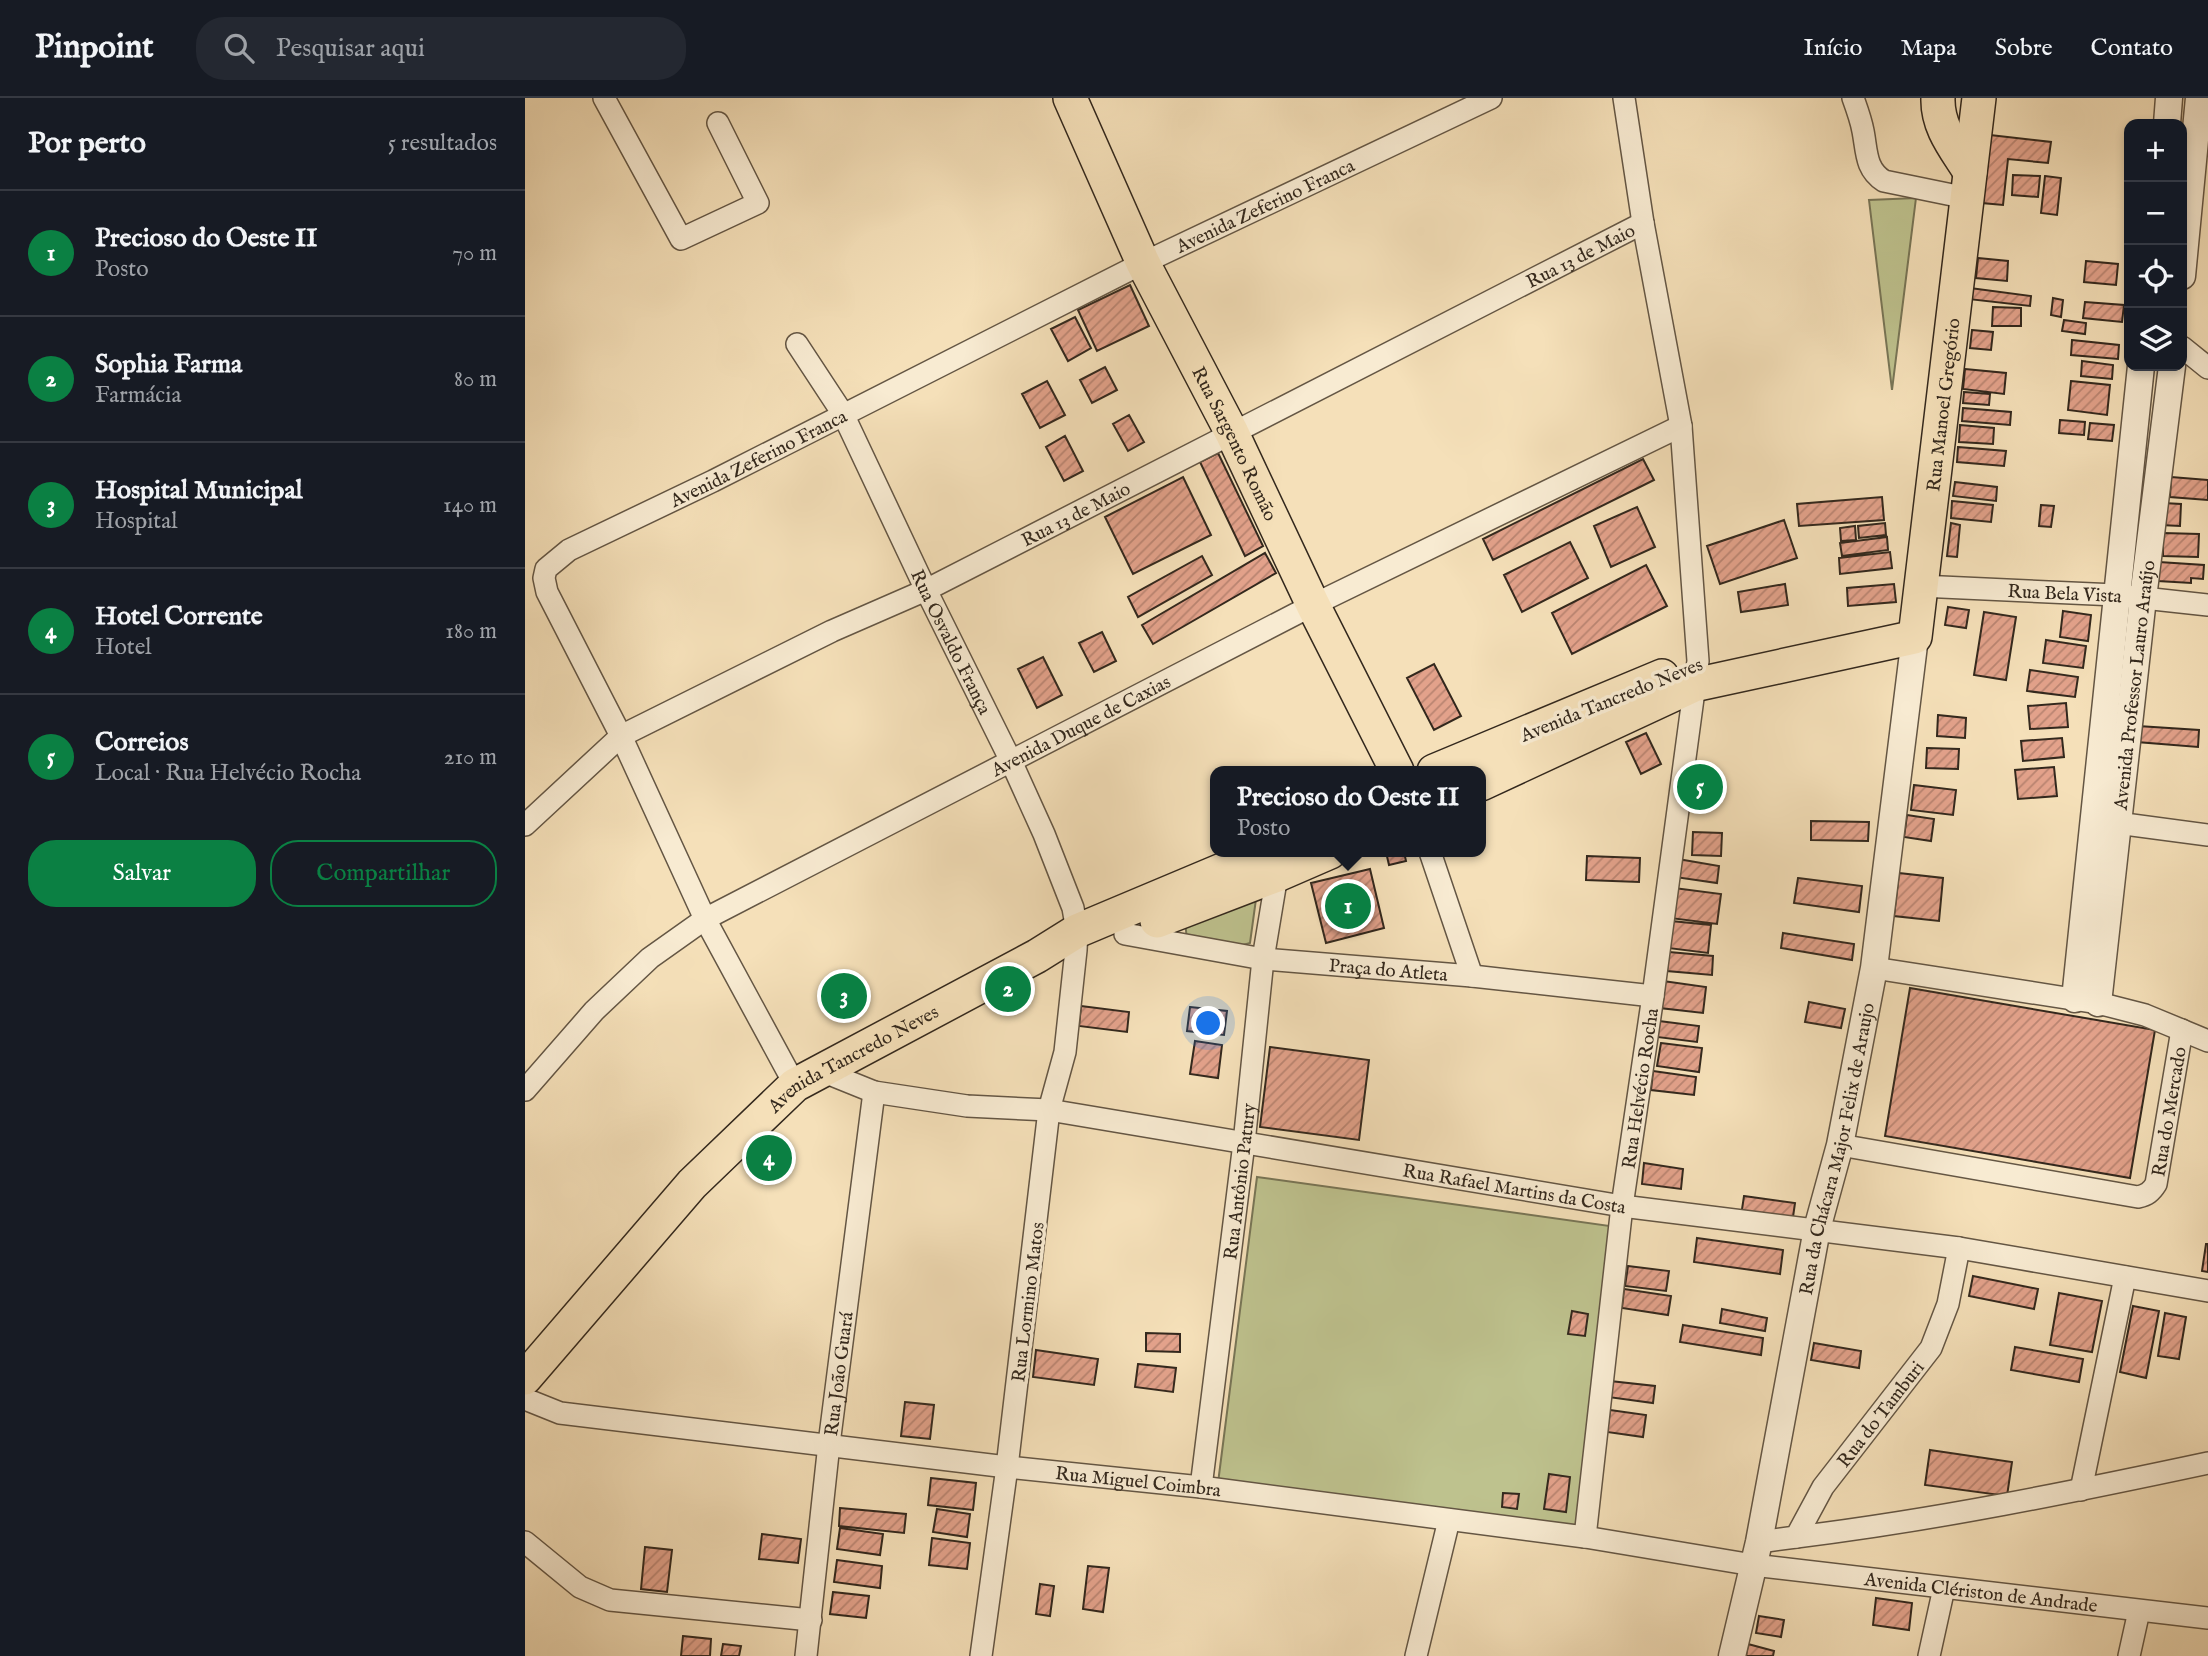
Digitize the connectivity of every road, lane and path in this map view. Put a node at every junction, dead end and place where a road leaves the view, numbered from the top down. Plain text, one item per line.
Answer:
1 (604, 98) edge
2 (1491, 98) edge
3 (1624, 98) edge
4 (1853, 98) edge
5 (1938, 98) edge
6 (1979, 98) edge
7 (2169, 98) edge
8 (2199, 98) edge
9 (1073, 105) edge
10 (2167, 119) edge
11 (718, 123) dead end
12 (1968, 185) junction
13 (1643, 223) junction
14 (2185, 245) edge
15 (1143, 263) junction
16 (797, 344) dead end
17 (2187, 351) edge
18 (2208, 368) edge
19 (2140, 371) edge
20 (2171, 371) edge
21 (843, 414) junction
22 (1681, 426) junction
23 (1232, 433) junction
24 (926, 590) junction
25 (2116, 595) junction
26 (2143, 598) junction
27 (1313, 605) junction
28 (2208, 605) edge
29 (1917, 613) junction
30 (1696, 673) junction
31 (621, 736) junction
32 (1010, 759) junction
33 (1394, 766) edge
34 (1447, 766) edge
35 (1486, 781) edge
36 (2106, 821) junction
37 (525, 825) edge
38 (2208, 835) edge
39 (1432, 857) edge
40 (1271, 859) edge
41 (705, 919) junction
42 (1125, 934) junction
43 (1077, 940) junction
44 (1263, 959) junction
45 (1874, 968) junction
46 (1472, 976) junction
47 (1653, 996) junction
48 (2086, 1001) junction
49 (2182, 1030) junction
50 (2208, 1041) edge
51 (809, 1078) junction
52 (525, 1090) edge
53 (874, 1092) junction
54 (1049, 1110) junction
55 (1244, 1143) junction
56 (1840, 1145) junction
57 (1622, 1206) junction
58 (1817, 1229) junction
59 (1959, 1248) junction
60 (2125, 1277) junction
61 (2208, 1291) edge
62 (525, 1378) edge
63 (525, 1399) edge
64 (829, 1444) junction
65 (2208, 1463) edge
66 (1007, 1467) junction
67 (1201, 1487) junction
68 (2081, 1490) junction
69 (1449, 1520) junction
70 (1585, 1537) junction
71 (1796, 1537) junction
72 (525, 1542) edge
73 (1756, 1554) junction
74 (1944, 1587) junction
75 (2139, 1611) junction
76 (2208, 1618) edge
77 (811, 1620) junction
78 (806, 1656) edge
79 (981, 1656) edge
80 (1416, 1656) edge
81 (1732, 1656) edge
82 (1929, 1656) edge
83 (2129, 1656) edge

1 - 11 street
2 - 15 street, Avenida Zeferino Franca
3 - 13 street, Rua Helvécio Rocha
4 - 12 street
5 - 12 main road
6 - 12 main road, Rua Manoel Gregório
7 - 10 street
8 - 14 street
9 - 15 main road, Rua Sargento Romão
12 - 29 main road, Rua Manoel Gregório
13 - 22 street, Rua Helvécio Rocha
13 - 23 street, Rua 13 de Maio
15 - 21 street, Avenida Zeferino Franca
15 - 23 main road, Rua Sargento Romão
16 - 21 street, Rua Osvaldo França
17 - 18 street
19 - 25 street, Avenida Professor Lauro Araújo
20 - 26 street, Avenida Professor Lauro Araújo
21 - 24 street, Rua Osvaldo França
21 - 31 street, Avenida Zeferino Franca
22 - 27 street, Avenida Duque de Caxias
22 - 30 street, Rua Helvécio Rocha
23 - 24 street, Rua 13 de Maio
23 - 27 main road, Rua Sargento Romão
24 - 31 street, Rua 13 de Maio
24 - 32 street, Rua Osvaldo França
25 - 26 street, Rua Bela Vista
25 - 29 street, Rua Bela Vista
25 - 36 street, Avenida Professor Lauro Araújo
26 - 28 street, Rua Bela Vista
26 - 36 street, Avenida Professor Lauro Araújo
27 - 32 street, Avenida Duque de Caxias
27 - 33 main road, Rua Sargento Romão
29 - 30 main road, Avenida Tancredo Neves
29 - 45 street, Rua da Chácara Major Felix de Araujo
30 - 34 main road, Avenida Tancredo Neves
30 - 35 main road, Avenida Tancredo Neves
30 - 47 street, Rua Helvécio Rocha
31 - 37 street, Rua 13 de Maio
31 - 41 street, Avenida Zeferino Franca
32 - 41 street, Avenida Duque de Caxias
32 - 43 street, Rua Osvaldo França
36 - 38 street
36 - 48 street, Avenida Professor Lauro Araújo
39 - 46 street
40 - 42 main road, Avenida Tancredo Neves
40 - 43 main road, Avenida Tancredo Neves
40 - 44 street, Rua Antônio Patury
41 - 51 street, Avenida Zeferino Franca
41 - 52 street, Avenida Duque de Caxias
42 - 43 main road, Avenida Tancredo Neves
42 - 44 street, Praça do Atleta
43 - 51 main road, Avenida Tancredo Neves
43 - 54 street, Rua Lormino Matos
44 - 46 street, Praça do Atleta
44 - 55 street, Rua Antônio Patury
45 - 48 street, Rua do Mercado
45 - 56 street, Rua da Chácara Major Felix de Araujo
46 - 47 street, Praça do Atleta
47 - 57 street, Rua Helvécio Rocha
48 - 49 street, Rua do Mercado
49 - 50 street
49 - 56 street, Rua do Mercado
51 - 53 street, Rua Rafael Martins da Costa
51 - 62 main road, Avenida Tancredo Neves
53 - 54 street, Rua Rafael Martins da Costa
53 - 64 street, Rua João Guará
54 - 55 street, Rua Rafael Martins da Costa
54 - 66 street, Rua Lormino Matos
55 - 57 street, Rua Rafael Martins da Costa
55 - 67 street, Rua Antônio Patury
56 - 58 street, Rua da Chácara Major Felix de Araujo
57 - 58 street, Rua Rafael Martins da Costa
57 - 70 street, Rua Helvécio Rocha
58 - 59 street, Rua Rafael Martins da Costa
58 - 73 street, Rua da Chácara Major Felix de Araujo
59 - 60 street, Rua Rafael Martins da Costa
59 - 71 street, Rua do Tamburi
60 - 61 street, Rua Rafael Martins da Costa
60 - 68 street
63 - 64 street, Rua Miguel Coimbra
64 - 66 street, Rua Miguel Coimbra
64 - 77 street, Rua João Guará
65 - 68 street
66 - 67 street, Rua Miguel Coimbra
66 - 79 street, Rua Lormino Matos
67 - 69 street, Rua Miguel Coimbra
68 - 71 street
69 - 70 street, Rua Miguel Coimbra
69 - 80 street
70 - 73 street, Rua Miguel Coimbra
71 - 73 street
72 - 77 street
73 - 74 street, Avenida Clériston de Andrade
73 - 81 street, Rua da Chácara Major Felix de Araujo
74 - 75 street, Avenida Clériston de Andrade
74 - 82 street
75 - 76 street, Avenida Clériston de Andrade
75 - 83 street
77 - 78 street, Rua João Guará

